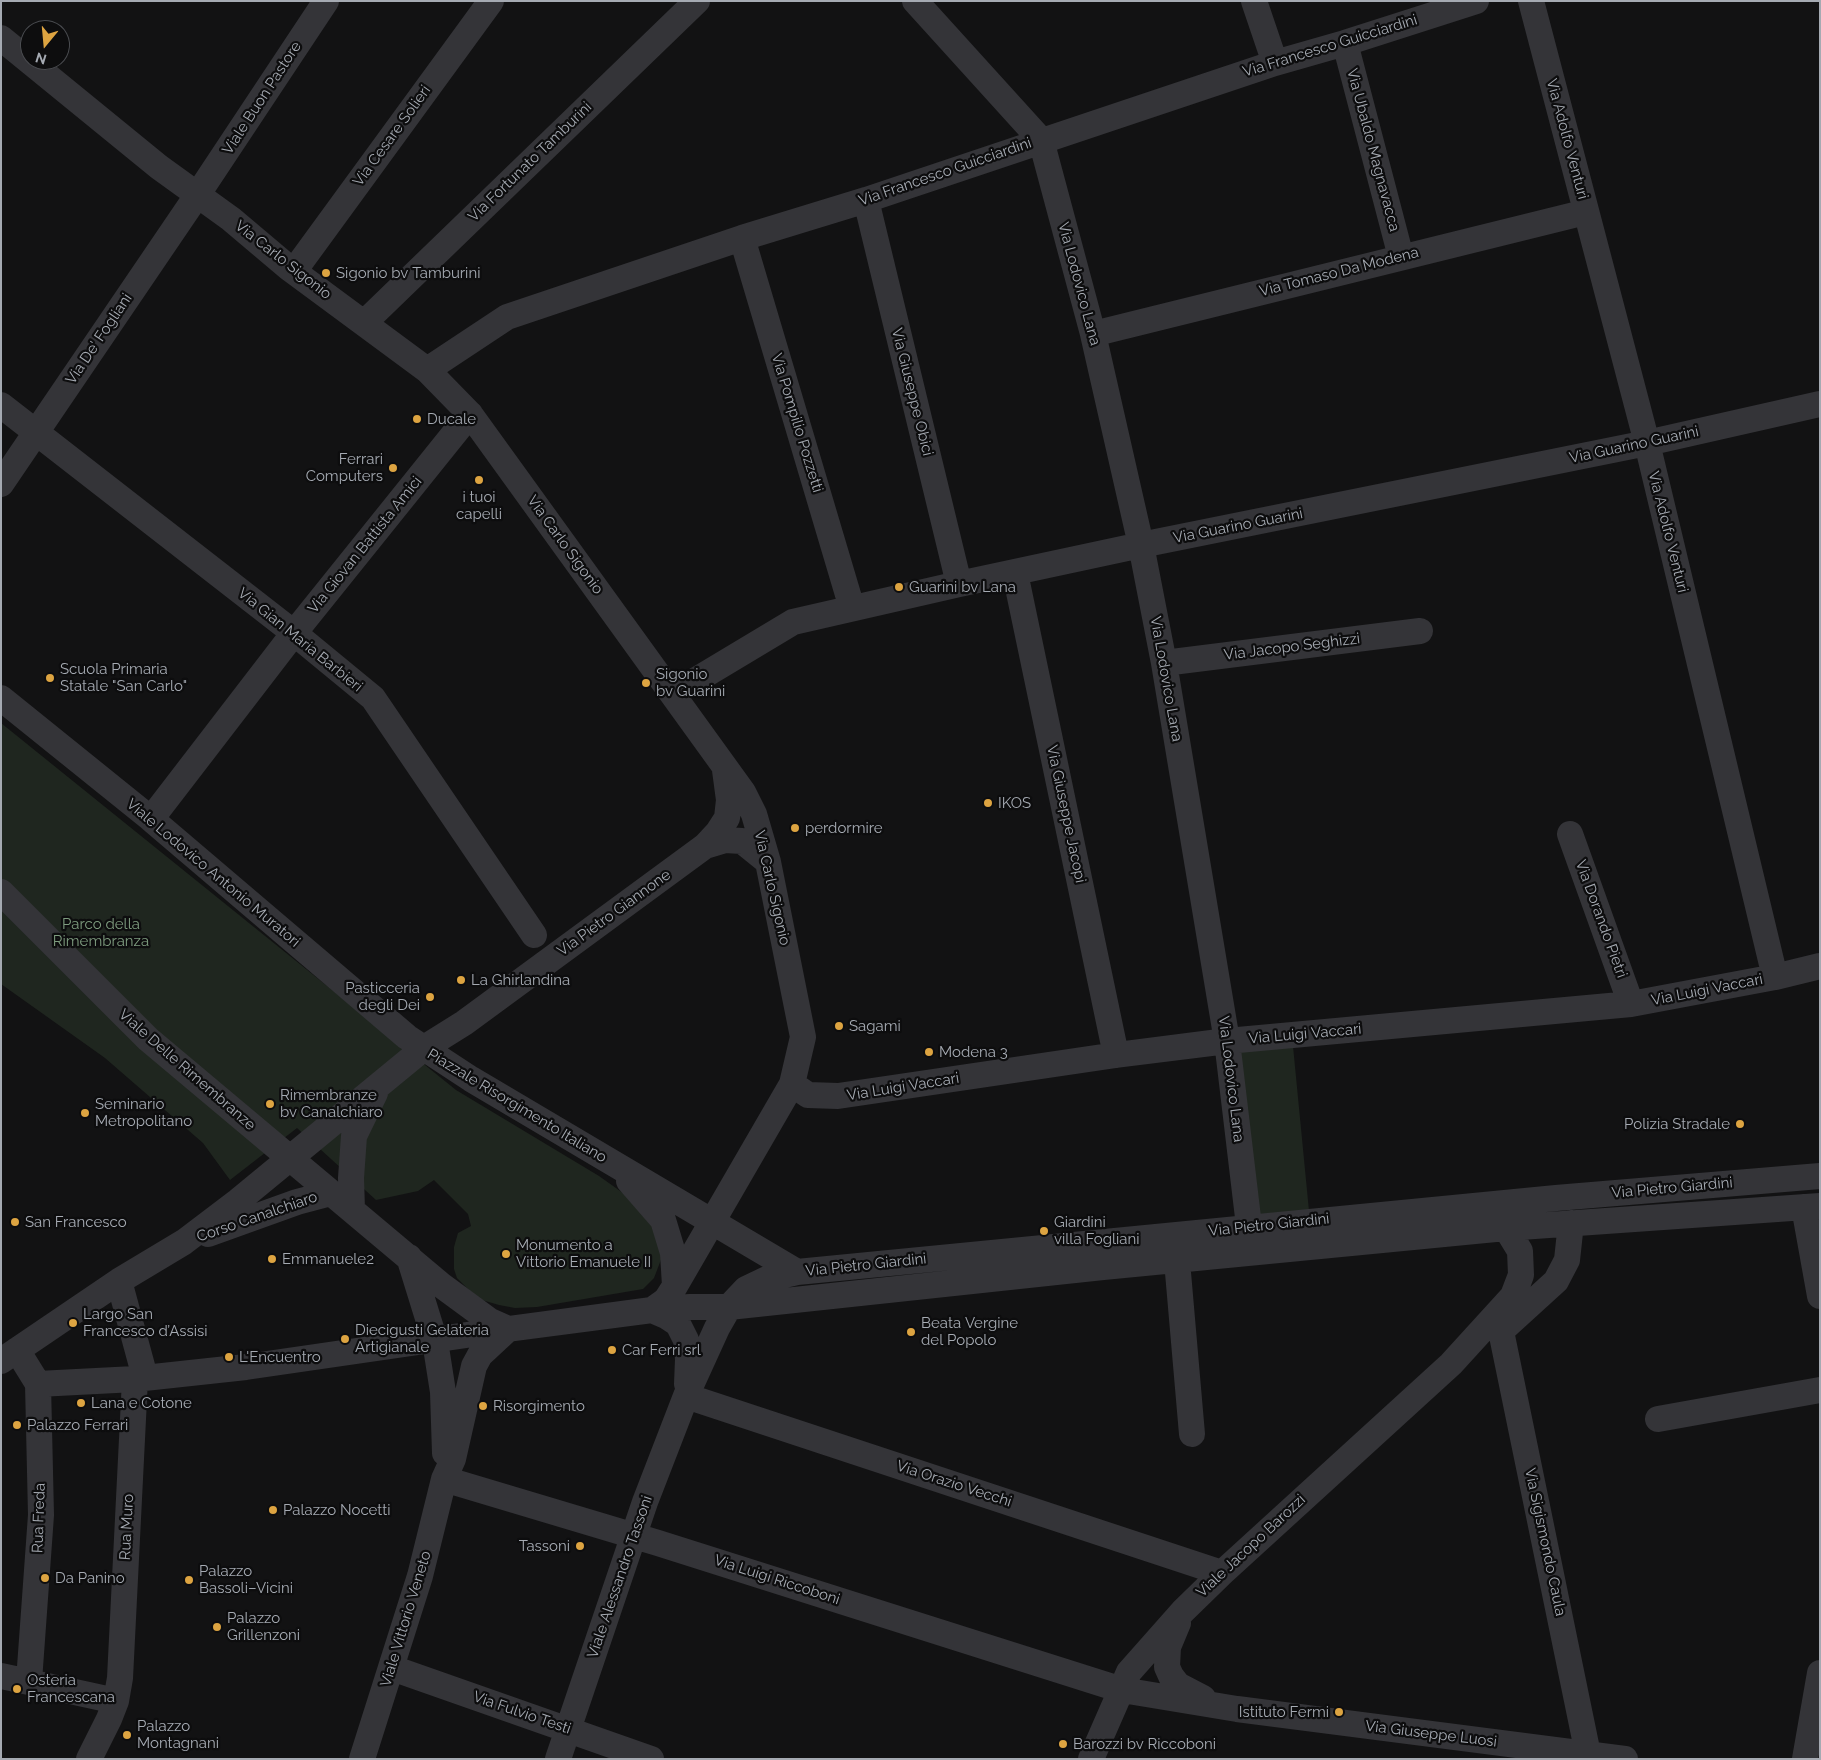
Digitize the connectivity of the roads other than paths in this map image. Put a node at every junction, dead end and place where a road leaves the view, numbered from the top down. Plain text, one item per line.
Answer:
1 (326, 1) edge
2 (491, 1) edge
3 (697, 1) edge
4 (914, 1) edge
5 (1254, 1) edge
6 (1476, 1) edge
7 (1531, 1) edge
8 (1, 38) edge
9 (1345, 43) junction
10 (1275, 63) junction
11 (1041, 140) junction
12 (198, 194) junction
13 (866, 200) junction
14 (1586, 212) junction
15 (742, 238) junction
16 (1401, 257) junction
17 (294, 271) junction
18 (364, 323) junction
19 (1093, 334) junction
20 (427, 370) junction
21 (1820, 404) edge
22 (1, 405) edge
23 (470, 414) junction
24 (36, 432) junction
25 (1647, 443) junction
26 (1, 484) edge
27 (1141, 546) junction
28 (1015, 573) junction
29 (958, 584) junction
30 (852, 608) junction
31 (1420, 631) dead end
32 (294, 633) junction
33 (1164, 664) junction
34 (673, 694) junction
35 (1, 698) edge
36 (725, 769) junction
37 (151, 819) junction
38 (1570, 834) dead end
39 (705, 846) junction
40 (768, 862) junction
41 (1, 892) edge
42 (534, 935) dead end
43 (1820, 966) edge
44 (1775, 977) junction
45 (1631, 1004) junction
46 (1227, 1041) junction
47 (424, 1048) junction
48 (1116, 1055) junction
49 (379, 1084) junction
50 (792, 1084) junction
51 (586, 1148) junction
52 (290, 1159) junction
53 (1820, 1176) edge
54 (331, 1193) junction
55 (1475, 1205) junction
56 (1812, 1207) edge
57 (352, 1210) junction
58 (712, 1220) junction
59 (1571, 1223) junction
60 (1249, 1226) junction
61 (1506, 1228) junction
62 (184, 1242) junction
63 (409, 1257) junction
64 (1177, 1261) junction
65 (797, 1272) junction
66 (119, 1281) junction
67 (676, 1286) junction
68 (1820, 1296) edge
69 (729, 1306) junction
70 (652, 1310) junction
71 (508, 1329) junction
72 (1501, 1331) junction
73 (435, 1341) junction
74 (9, 1355) edge
75 (1450, 1364) junction
76 (140, 1378) junction
77 (38, 1384) junction
78 (1820, 1390) edge
79 (686, 1396) junction
80 (1658, 1419) dead end
81 (1192, 1434) dead end
82 (444, 1479) junction
83 (634, 1536) junction
84 (1222, 1573) junction
85 (1183, 1611) junction
86 (392, 1668) junction
87 (1820, 1673) edge
88 (1, 1676) edge
89 (29, 1681) junction
90 (1115, 1687) junction
91 (116, 1701) junction
92 (1237, 1709) junction
93 (569, 1729) junction
94 (1443, 1747) edge
95 (1588, 1754) junction
96 (89, 1759) edge
97 (362, 1759) edge
98 (558, 1759) edge
99 (651, 1759) edge
100 (1092, 1759) edge
101 (1625, 1759) edge
102 (1806, 1759) edge

1 - 12 street, Viale Buon Pastore
2 - 17 street, Via Cesare Solieri
3 - 18 street, Via Fortunato Tamburini
4 - 11 street
5 - 10 street
6 - 9 street, Via Francesco Guicciardini
7 - 14 street, Via Adolfo Venturi
8 - 12 street, Via Carlo Sigonio
9 - 10 street, Via Francesco Guicciardini
9 - 16 street, Via Ubaldo Magnavacca
10 - 11 street, Via Francesco Guicciardini
11 - 13 street, Via Francesco Guicciardini
11 - 19 street, Via Lodovico Lana
12 - 17 street, Via Carlo Sigonio
12 - 24 street, Via De' Fogliani
13 - 15 street, Via Francesco Guicciardini
13 - 29 street, Via Giuseppe Obici
14 - 16 street, Via Tomaso Da Modena
14 - 25 street, Via Adolfo Venturi
15 - 20 street, Via Francesco Guicciardini
15 - 30 street, Via Pompilio Pozzetti
16 - 19 street, Via Tomaso Da Modena
17 - 18 street, Via Carlo Sigonio
18 - 20 street, Via Carlo Sigonio
19 - 27 street, Via Lodovico Lana
20 - 23 street, Via Carlo Sigonio
21 - 25 street, Via Guarino Guarini
22 - 24 street, Via Gian Maria Barbieri
23 - 32 street, Via Giovan Battista Amici
23 - 34 street, Via Carlo Sigonio
24 - 26 street, Via De' Fogliani
24 - 32 street, Via Gian Maria Barbieri
25 - 27 street, Via Guarino Guarini
25 - 44 street, Via Adolfo Venturi
27 - 28 street, Via Guarino Guarini
27 - 33 street, Via Lodovico Lana
28 - 29 street, Via Guarino Guarini
28 - 48 street, Via Giuseppe Jacopi
29 - 30 street, Via Guarino Guarini
30 - 34 street, Via Guarino Guarini
31 - 33 street, Via Jacopo Seghizzi
32 - 37 street, Via Giovan Battista Amici
32 - 42 street, Via Gian Maria Barbieri
33 - 46 street, Via Lodovico Lana
34 - 36 street, Via Carlo Sigonio
35 - 37 street, Viale Lodovico Antonio Muratori
36 - 39 street, Via Pietro Giannone
36 - 40 street, Via Carlo Sigonio
37 - 47 street, Viale Lodovico Antonio Muratori
38 - 45 street, Via Dorando Pietri
39 - 40 street, Via Pietro Giannone
39 - 47 street, Via Pietro Giannone
40 - 50 street, Via Carlo Sigonio
41 - 52 street, Viale Delle Rimembranze
43 - 44 street, Via Luigi Vaccari
44 - 45 street, Via Luigi Vaccari
45 - 46 street, Via Luigi Vaccari
46 - 48 street, Via Luigi Vaccari
46 - 60 street, Via Lodovico Lana
47 - 49 street, Piazzale Risorgimento Italiano
47 - 51 street, Piazzale Risorgimento Italiano
48 - 50 street, Via Luigi Vaccari
49 - 52 street, Piazzale Risorgimento Italiano
49 - 57 street
50 - 58 street, Via Carlo Sigonio
51 - 58 street, Piazzale Risorgimento Italiano
51 - 67 street
52 - 54 street
52 - 62 street, Corso Canalchiaro
53 - 55 street, Via Pietro Giardini
54 - 57 street
54 - 62 street, Corso Canalchiaro
55 - 60 street, Via Pietro Giardini
55 - 61 street, Viale Jacopo Barozzi
56 - 59 street, Via Pietro Giardini
56 - 68 street
57 - 63 street
58 - 65 street, Piazzale Risorgimento Italiano
58 - 67 street
59 - 61 street, Via Pietro Giardini
59 - 72 street, Viale Jacopo Barozzi
60 - 65 street, Via Pietro Giardini
61 - 64 street, Via Pietro Giardini
61 - 75 street, Viale Jacopo Barozzi
62 - 66 street, Corso Canalchiaro
63 - 71 street
63 - 73 street
64 - 69 street, Via Pietro Giardini
64 - 81 street
65 - 69 street, Via Pietro Giardini
66 - 74 street, Corso Canalchiaro
66 - 76 street
67 - 70 street
69 - 70 street, Via Pietro Giardini
69 - 79 street, Viale Alessandro Tassoni
70 - 71 street
70 - 79 street, Viale Alessandro Tassoni
71 - 73 street
71 - 82 street, Viale Vittorio Veneto
72 - 75 street, Viale Jacopo Barozzi
72 - 95 street, Via Sigismondo Caula
73 - 76 street
73 - 82 street, Viale Vittorio Veneto
74 - 77 street
75 - 84 street, Viale Jacopo Barozzi
76 - 77 street
76 - 91 street, Rua Muro
77 - 89 street, Rua Freda
78 - 80 street
79 - 83 street, Viale Alessandro Tassoni
79 - 84 street, Via Orazio Vecchi
82 - 83 street, Via Luigi Riccoboni
82 - 86 street, Viale Vittorio Veneto
83 - 90 street, Via Luigi Riccoboni
83 - 93 street, Viale Alessandro Tassoni
84 - 85 street, Viale Jacopo Barozzi
85 - 90 street, Viale Jacopo Barozzi
85 - 92 street, Via Giuseppe Luosi
86 - 93 street, Via Fulvio Testi
86 - 97 street, Viale Vittorio Veneto
87 - 102 street
88 - 89 street
89 - 91 street
90 - 92 street, Via Giuseppe Luosi
90 - 100 street, Viale Jacopo Barozzi
91 - 96 street, Rua Muro
92 - 94 street, Via Giuseppe Luosi
93 - 98 street, Viale Alessandro Tassoni
93 - 99 street, Via Fulvio Testi
94 - 95 street, Via Giuseppe Luosi
95 - 101 street, Via Giuseppe Luosi

